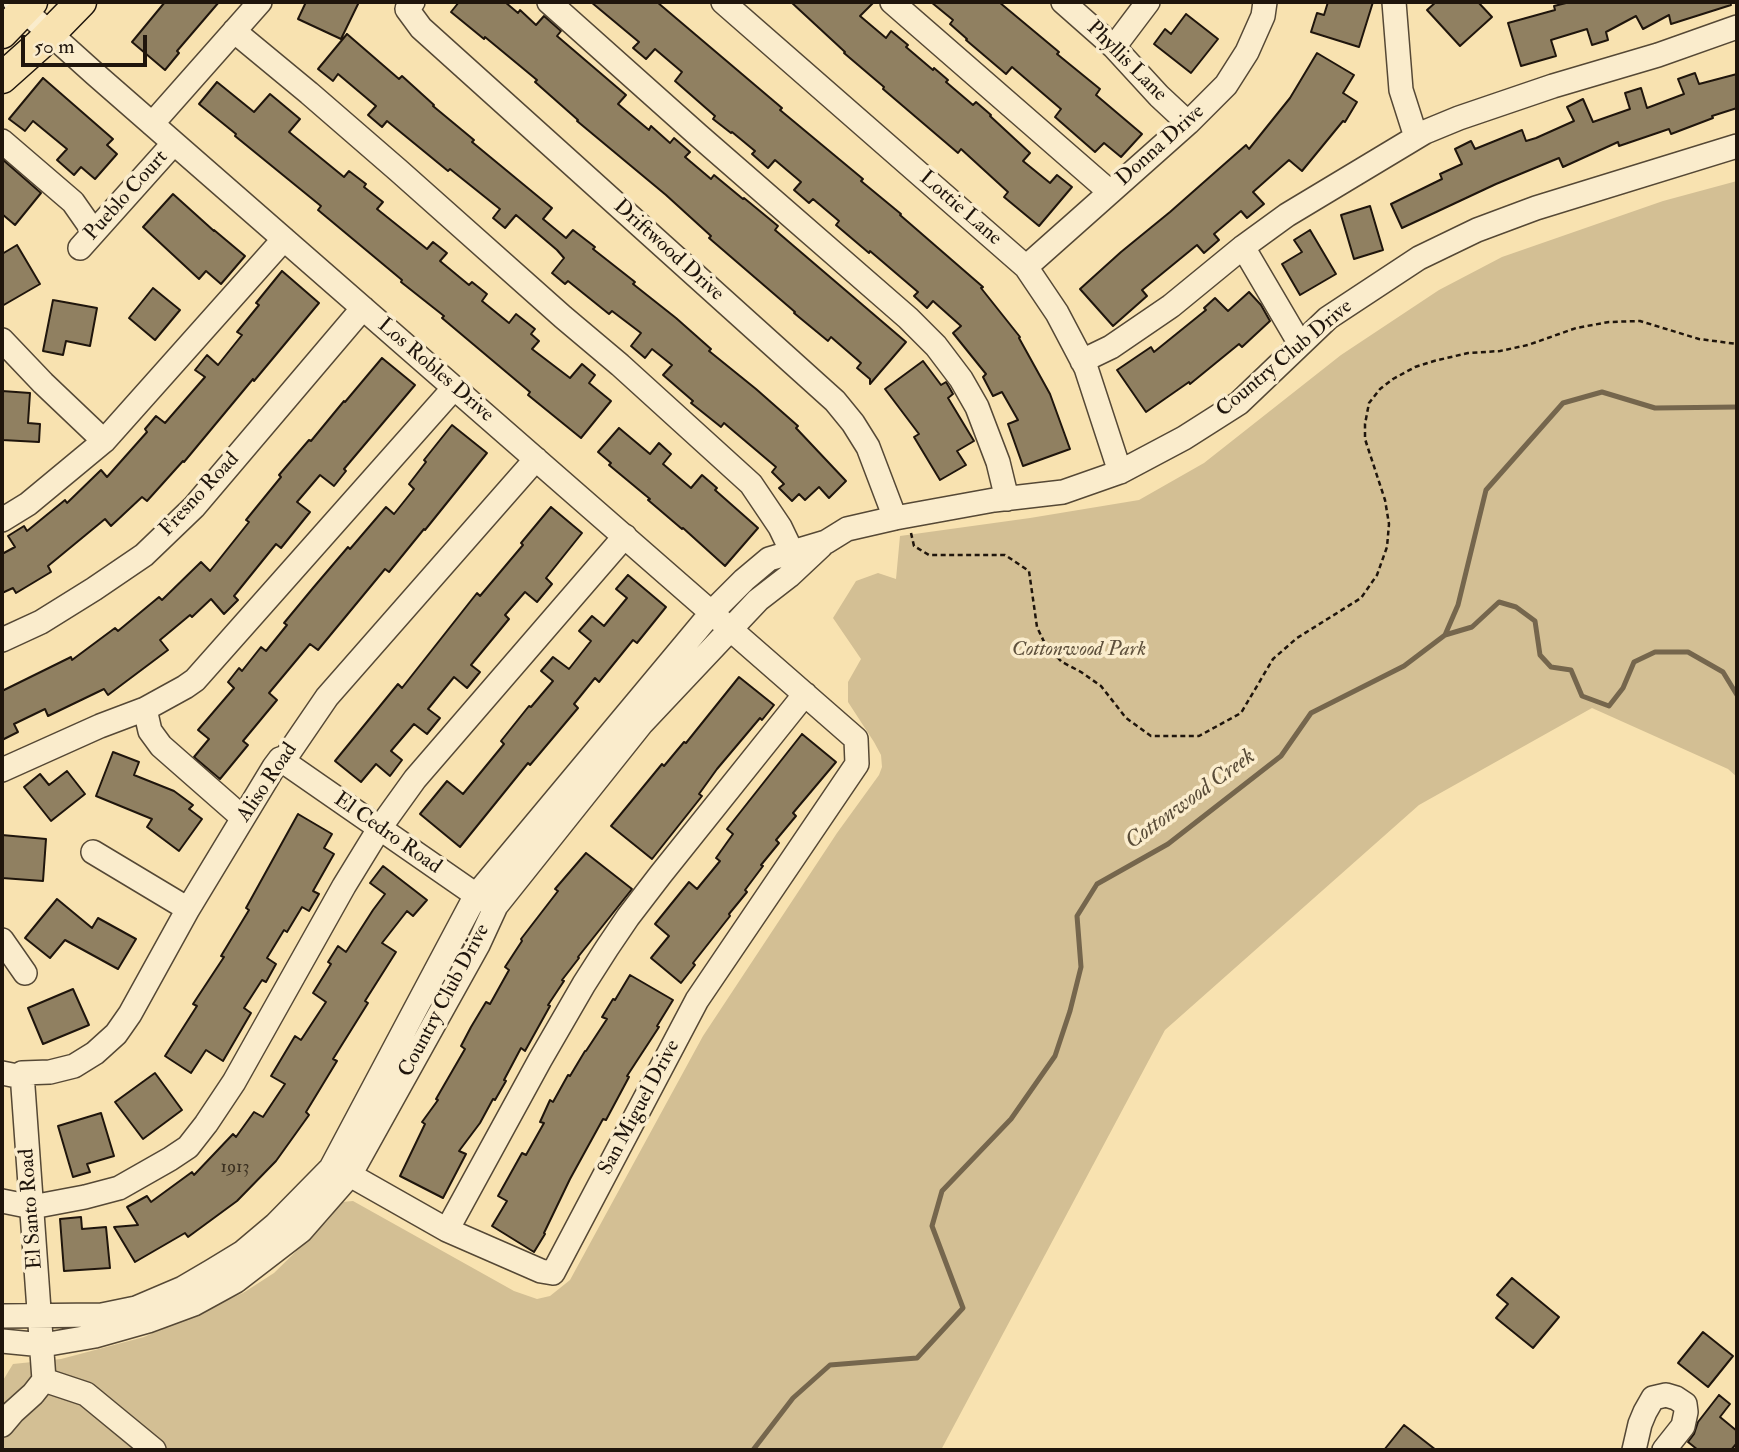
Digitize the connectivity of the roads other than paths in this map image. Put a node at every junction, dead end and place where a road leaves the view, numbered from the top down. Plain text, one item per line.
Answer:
1 (81, 2) edge
2 (260, 2) edge
3 (549, 2) edge
4 (723, 2) edge
5 (892, 2) edge
6 (1063, 2) edge
7 (1148, 2) edge
8 (1265, 2) edge
9 (1394, 2) edge
10 (23, 4) edge
11 (410, 6) edge
12 (1737, 27) edge
13 (234, 31) junction
14 (2, 33) edge
15 (51, 34) junction
16 (1114, 47) junction
17 (2, 78) edge
18 (1188, 122) junction
19 (152, 124) junction
20 (1416, 137) junction
21 (2, 141) edge
22 (174, 143) junction
23 (1737, 146) edge
24 (1110, 192) junction
25 (284, 239) junction
26 (1243, 247) junction
27 (1026, 267) junction
28 (363, 308) junction
29 (2, 340) edge
30 (1300, 344) junction
31 (1082, 361) junction
32 (454, 388) junction
33 (104, 441) junction
34 (536, 459) junction
35 (1120, 472) junction
36 (1007, 499) junction
37 (901, 517) junction
38 (2, 520) edge
39 (625, 536) junction
40 (826, 542) junction
41 (792, 552) junction
42 (712, 612) junction
43 (731, 629) junction
44 (2, 640) edge
45 (806, 694) junction
46 (145, 709) junction
47 (856, 739) joint
48 (280, 759) junction
49 (2, 770) edge
50 (243, 818) junction
51 (379, 829) junction
52 (93, 852) dead end
53 (486, 901) junction
54 (188, 909) junction
55 (2, 940) edge
56 (25, 973) dead end
57 (12, 1073) edge
58 (341, 1171) junction
59 (2, 1201) edge
60 (32, 1207) junction
61 (447, 1230) junction
62 (40, 1315) junction
63 (2, 1316) edge
64 (2, 1341) edge
65 (43, 1345) junction
66 (44, 1380) junction
67 (2, 1425) edge
68 (154, 1450) edge
69 (1634, 1450) edge
70 (1664, 1450) edge

1 - 15 main road
2 - 13 street
3 - 36 street
4 - 27 street, Lottie Lane
5 - 24 street
6 - 16 street, Phyllis Lane
7 - 16 street
8 - 18 street, Donna Drive
9 - 20 street
10 - 14 main road
10 - 15 street, Los Robles Drive
11 - 37 street, Driftwood Drive
12 - 20 street
13 - 19 street
13 - 41 street
15 - 17 main road
15 - 19 street, Los Robles Drive
16 - 18 street, Phyllis Lane
18 - 24 street, Donna Drive
19 - 22 street, Los Robles Drive
20 - 26 street
21 - 22 street, Pueblo Court
22 - 25 street, Los Robles Drive
23 - 30 street, Country Club Drive
24 - 27 street, Donna Drive
25 - 28 street, Los Robles Drive
25 - 33 street
26 - 30 street
26 - 31 street
27 - 31 street, Lottie Lane
28 - 32 street, Los Robles Drive
28 - 44 street, Fresno Road
29 - 33 street
30 - 35 street, Country Club Drive
31 - 35 street, Lottie Lane
32 - 34 street, Los Robles Drive
32 - 46 street
33 - 38 street
34 - 39 street, Los Robles Drive
34 - 48 street, Aliso Road
35 - 36 street, Country Club Drive
36 - 37 street, Country Club Drive
37 - 40 street, Country Club Drive
39 - 42 street, Los Robles Drive
39 - 51 street
40 - 41 street, Country Club Drive
40 - 43 street, Country Club Drive
41 - 42 street, Country Club Drive
42 - 43 street, Los Robles Drive
42 - 53 street, Country Club Drive
43 - 45 street, Los Robles Drive
43 - 53 street, Country Club Drive
45 - 47 street, Los Robles Drive
45 - 61 street
46 - 49 street
46 - 50 street
47 - 61 street, San Miguel Drive
48 - 50 street, Aliso Road
48 - 51 street, El Cedro Road
50 - 54 street, Aliso Road
51 - 53 street, El Cedro Road
51 - 60 street
52 - 54 street
53 - 58 street, Country Club Drive
54 - 57 street, Aliso Road
55 - 56 street
57 - 60 street, El Santo Road
58 - 61 street, San Miguel Drive
58 - 62 street, Country Club Drive
58 - 65 street, Country Club Drive
59 - 60 street
60 - 62 street, El Santo Road
62 - 63 street, Country Club Drive
62 - 65 street, El Santo Road
64 - 65 street, Country Club Drive
65 - 66 street, El Santo Road
66 - 67 street
66 - 68 street
69 - 70 street

